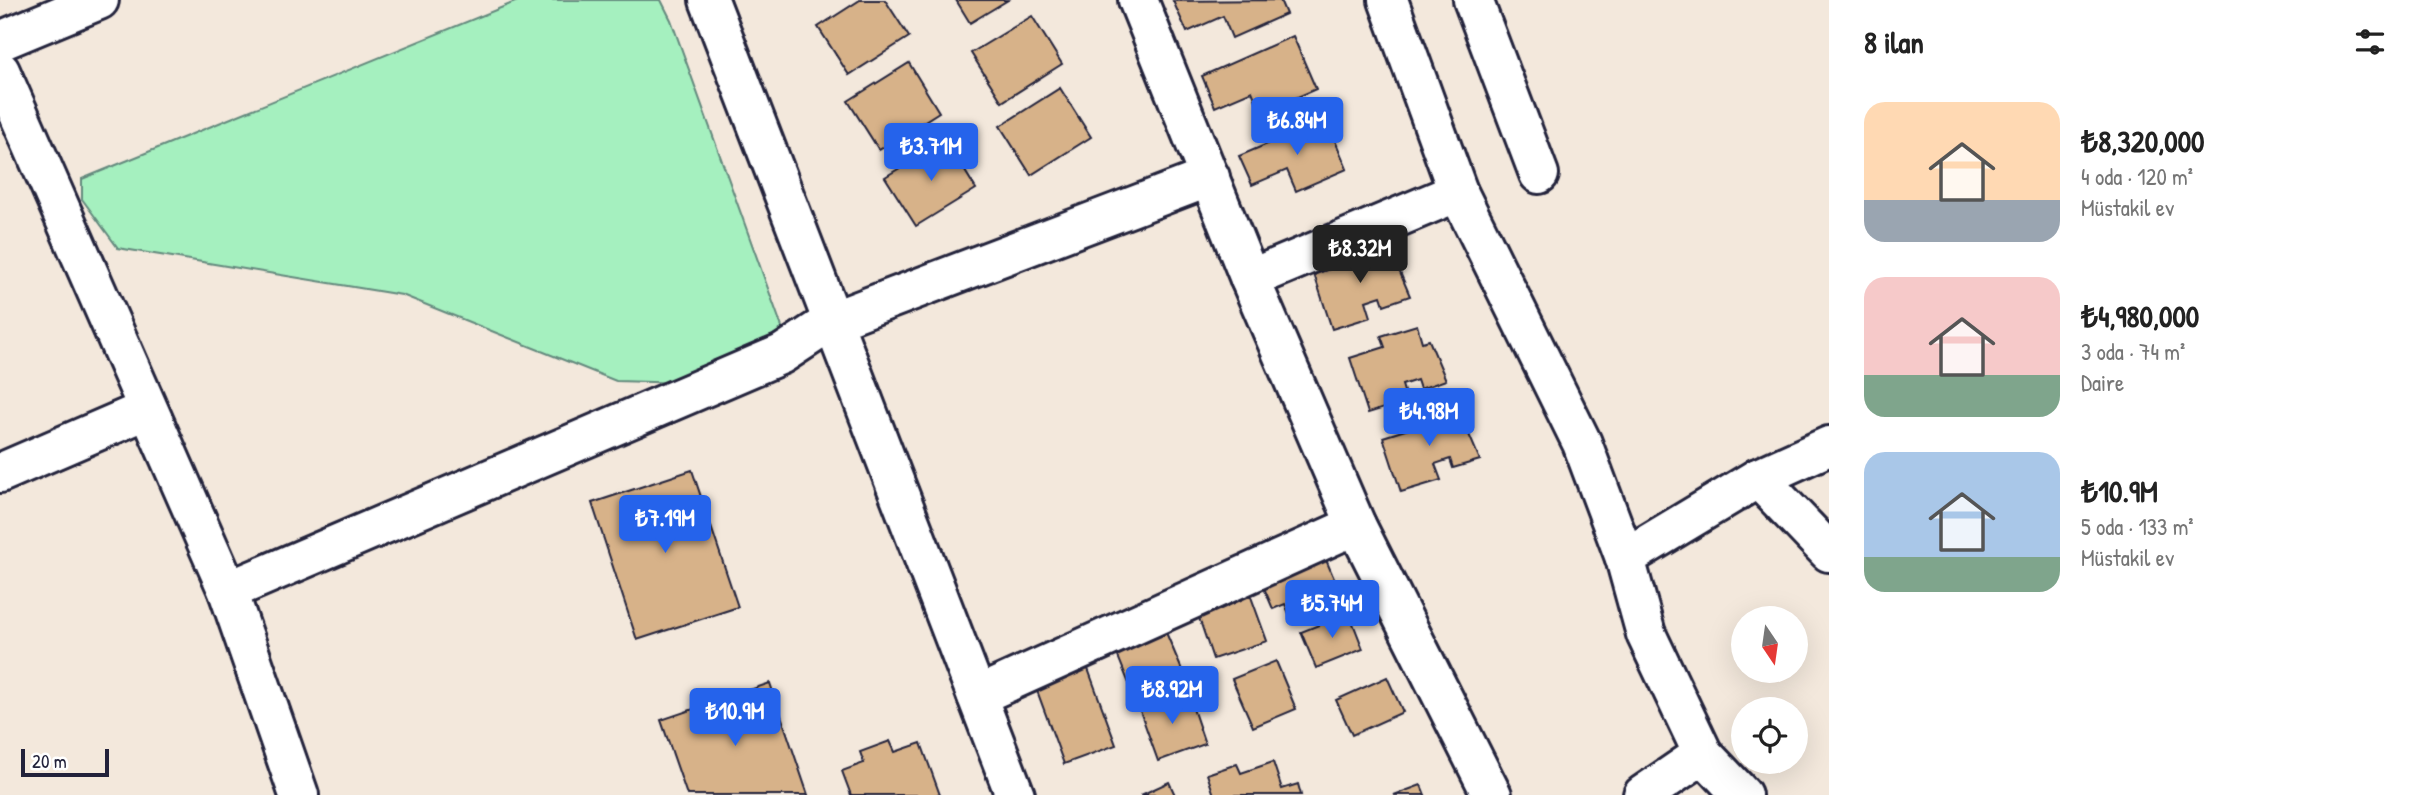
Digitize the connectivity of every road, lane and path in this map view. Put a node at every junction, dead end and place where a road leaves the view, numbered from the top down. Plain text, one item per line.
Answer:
1 (99, 0) edge
2 (709, 0) edge
3 (1138, 0) edge
4 (1388, 0) edge
5 (1485, 4) edge
6 (0, 41) edge
7 (0, 71) edge
8 (1539, 174) dead end
9 (1210, 177) junction
10 (1458, 192) junction
11 (1250, 279) junction
12 (832, 321) junction
13 (146, 410) junction
14 (1829, 446) edge
15 (0, 473) edge
16 (1758, 478) junction
17 (1356, 525) junction
18 (1829, 552) edge
19 (1625, 558) junction
20 (228, 591) junction
21 (977, 696) junction
22 (1703, 754) junction
23 (299, 795) edge
24 (1015, 795) edge
25 (1492, 795) edge
26 (1643, 795) edge
27 (1742, 795) edge

1 - 6 street
2 - 12 street
3 - 9 street
4 - 10 street
5 - 8 street
7 - 13 street
9 - 11 street
9 - 12 street
10 - 11 street
10 - 19 street
11 - 17 street
12 - 20 street
12 - 21 street
13 - 15 street
13 - 20 street
14 - 16 street
16 - 18 street
16 - 19 street
17 - 21 street
17 - 25 street
19 - 22 street
20 - 23 street
21 - 24 street
22 - 26 street
22 - 27 street

